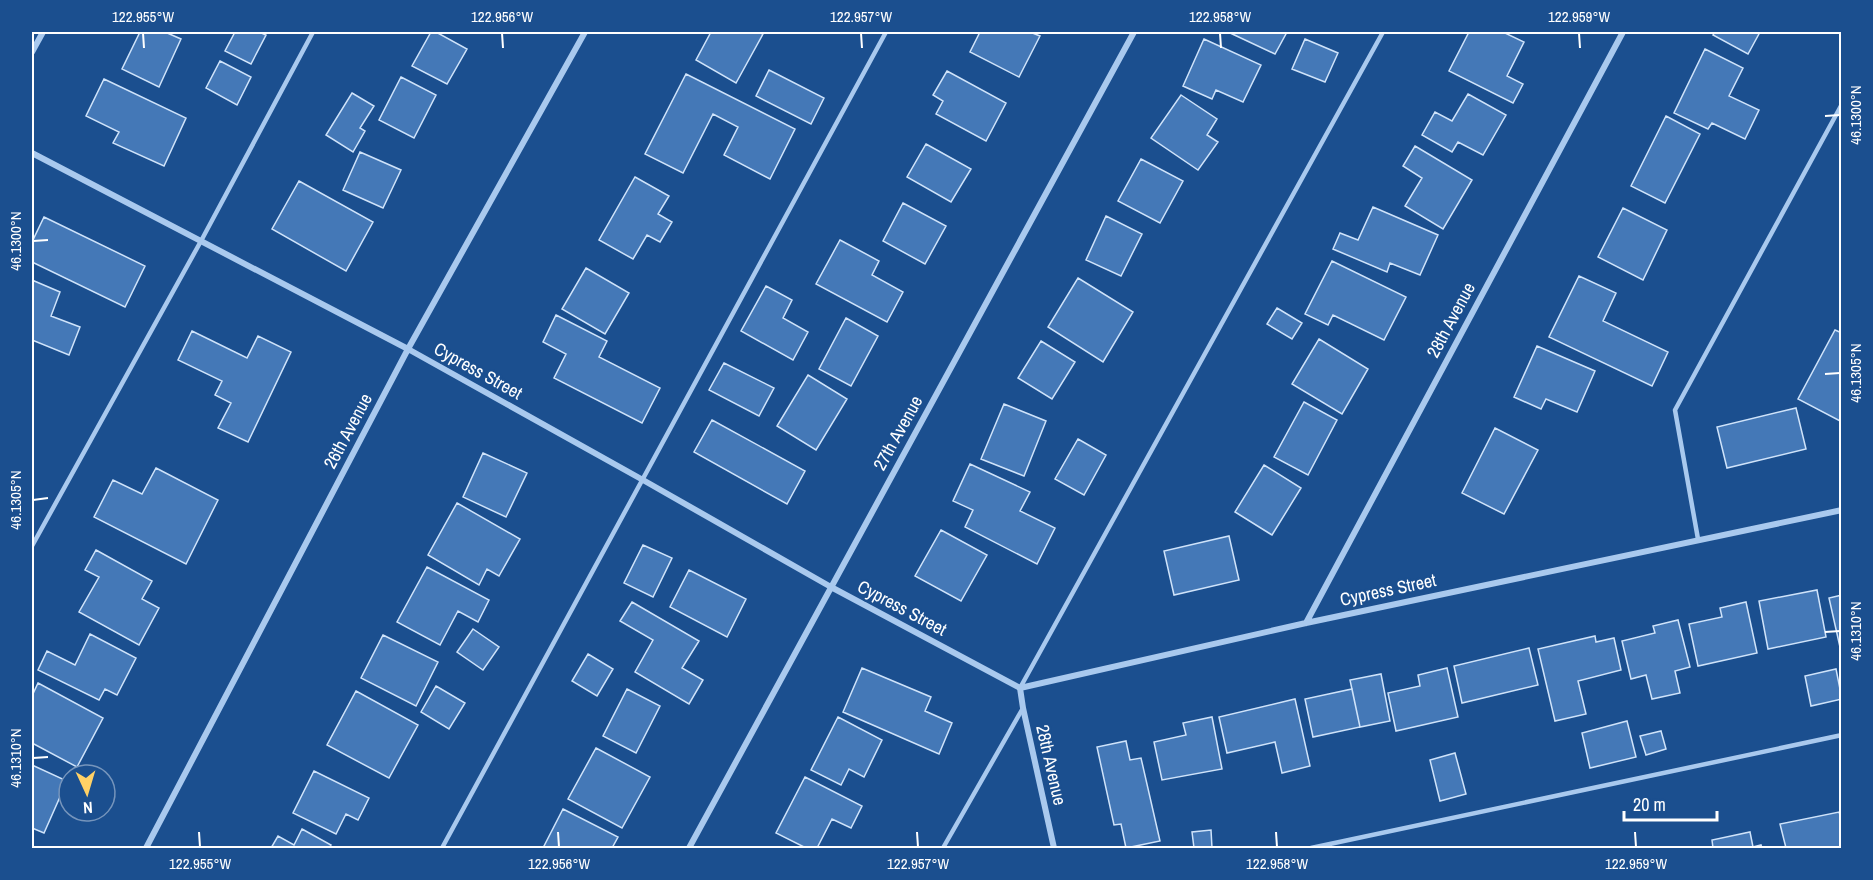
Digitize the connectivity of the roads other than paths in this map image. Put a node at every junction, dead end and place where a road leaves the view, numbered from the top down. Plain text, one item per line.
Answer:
1 (43, 32) edge
2 (313, 32) edge
3 (585, 32) edge
4 (886, 32) edge
5 (1134, 32) edge
6 (1383, 32) edge
7 (1623, 32) edge
8 (32, 52) edge
9 (1842, 104) edge
10 (32, 153) edge
11 (201, 241) junction
12 (408, 349) junction
13 (643, 480) junction
14 (1842, 510) edge
15 (1698, 539) junction
16 (32, 546) edge
17 (831, 587) junction
18 (1306, 623) junction
19 (1020, 688) junction
20 (1023, 708) junction
21 (1842, 735) edge
22 (146, 849) edge
23 (442, 849) edge
24 (689, 849) edge
25 (943, 849) edge
26 (1054, 849) edge
27 (1311, 849) edge

1 - 8 street
2 - 11 lane
3 - 12 street, 26th Avenue
4 - 13 lane
5 - 17 street, 27th Avenue
6 - 19 lane
7 - 18 street, 28th Avenue
9 - 15 lane
10 - 11 street, Cypress Street
11 - 12 street, Cypress Street
11 - 16 lane
12 - 13 street, Cypress Street
12 - 22 street, 26th Avenue
13 - 17 street, Cypress Street
13 - 23 lane
14 - 15 street, Cypress Street
15 - 18 street, Cypress Street
17 - 19 street, Cypress Street
17 - 24 street, 27th Avenue
18 - 19 street, Cypress Street
19 - 20 street, 28th Avenue
20 - 25 lane
20 - 26 street, 28th Avenue
21 - 27 lane

